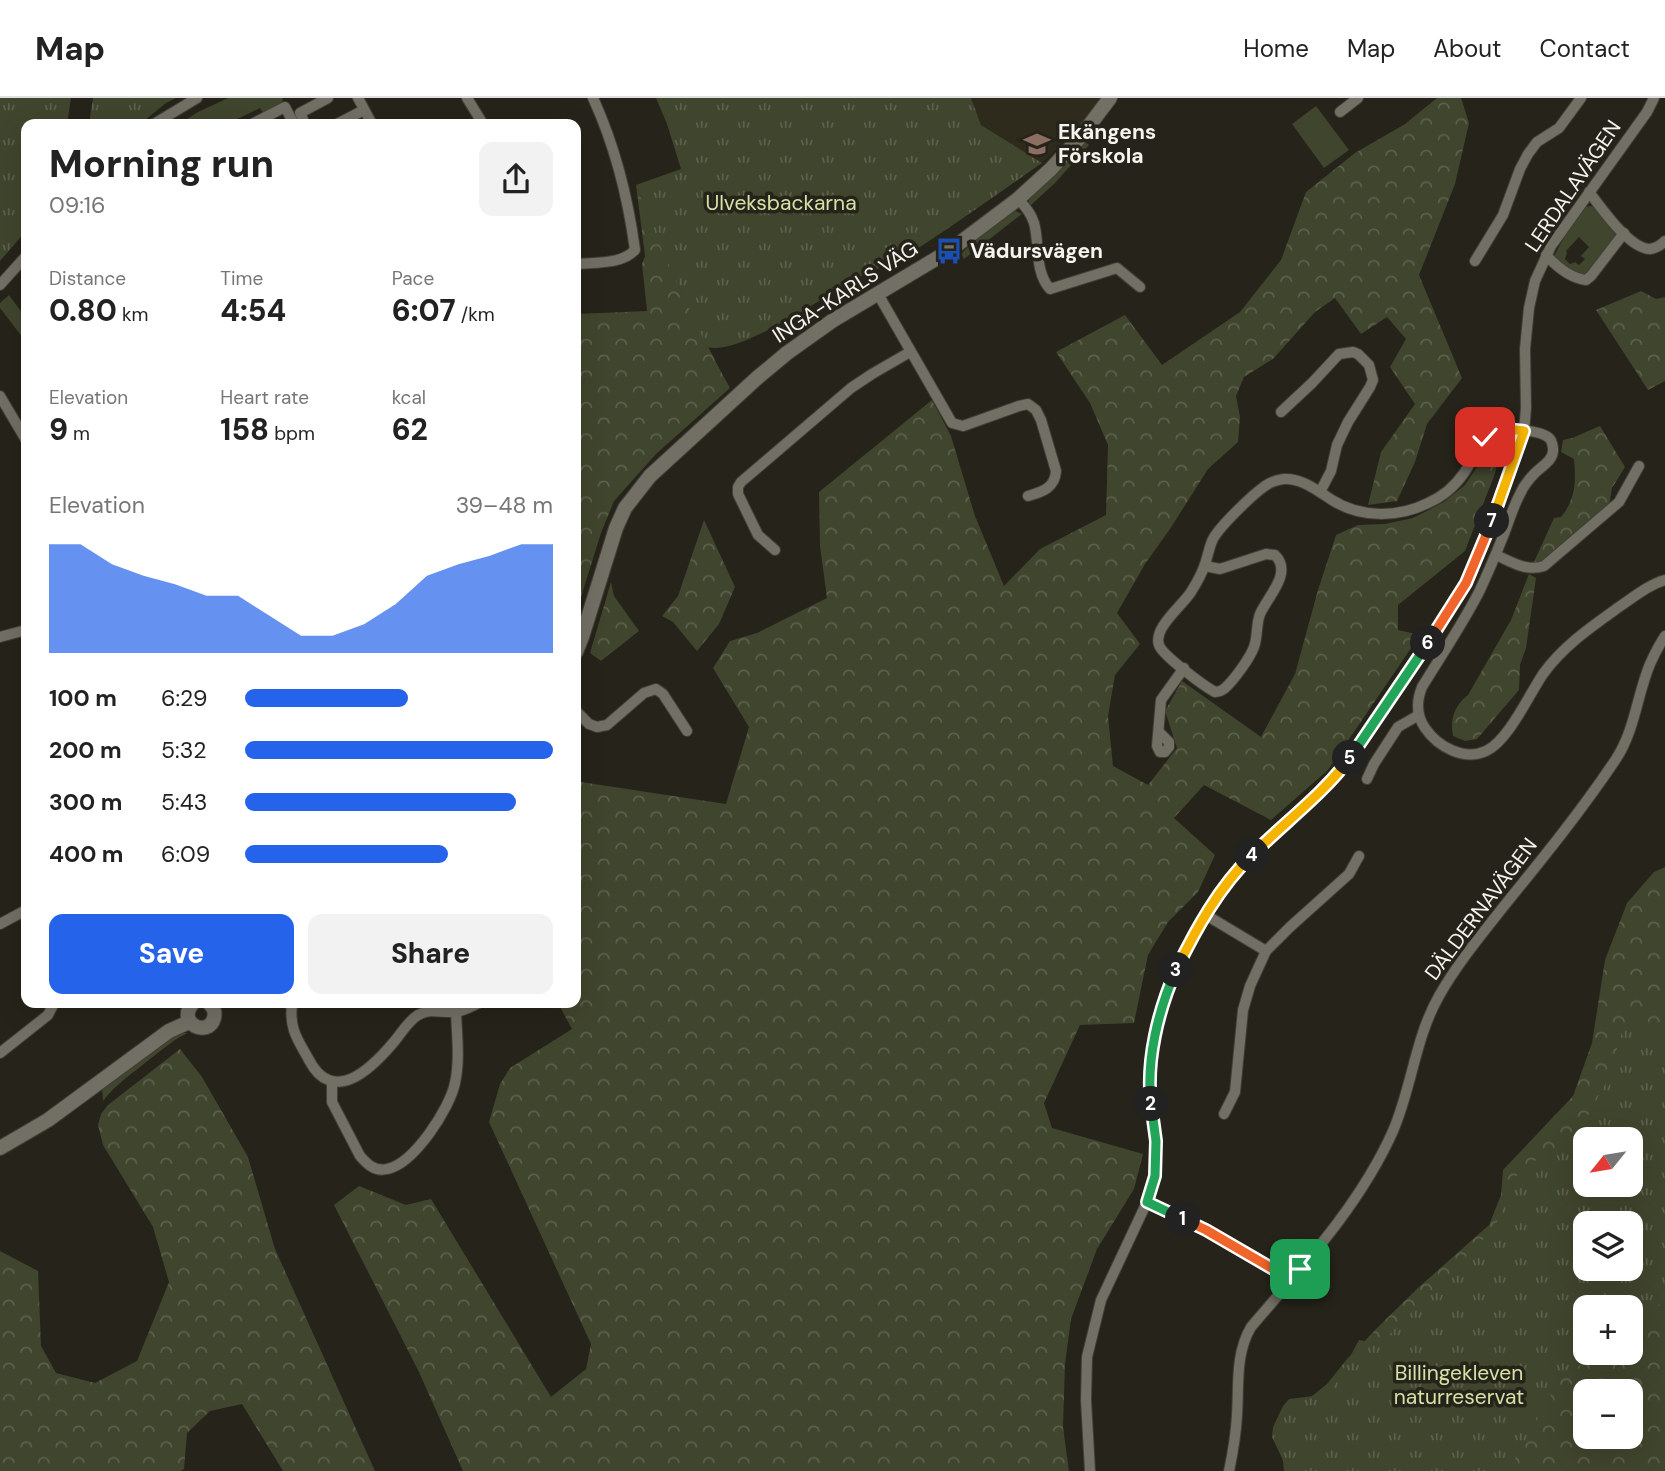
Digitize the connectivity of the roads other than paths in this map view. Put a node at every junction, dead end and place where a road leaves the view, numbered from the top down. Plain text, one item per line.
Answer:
1 (197, 98) edge
2 (328, 98) edge
3 (358, 98) edge
4 (483, 98) edge
5 (593, 98) edge
6 (1110, 98) edge
7 (1358, 98) edge
8 (1581, 98) edge
9 (1654, 98) edge
10 (470, 102) edge
11 (364, 110) junction
12 (1340, 112) dead end
13 (162, 119) edge
14 (262, 119) edge
15 (291, 119) edge
16 (303, 119) edge
17 (347, 119) edge
18 (369, 119) edge
19 (480, 119) edge
20 (1589, 192) junction
21 (1018, 199) junction
22 (1624, 233) junction
23 (1665, 241) edge
24 (1546, 255) junction
25 (1475, 261) dead end
26 (21, 262) edge
27 (581, 264) edge
28 (0, 285) edge
29 (1140, 287) dead end
30 (878, 294) junction
31 (911, 352) junction
32 (0, 396) edge
33 (1282, 412) dead end
34 (1524, 431) junction
35 (21, 432) edge
36 (1639, 466) dead end
37 (1320, 492) junction
38 (1028, 496) dead end
39 (775, 551) dead end
40 (1496, 555) junction
41 (1205, 566) junction
42 (1665, 580) edge
43 (21, 631) edge
44 (1665, 636) edge
45 (0, 637) edge
46 (581, 640) edge
47 (1184, 668) junction
48 (1419, 715) junction
49 (581, 716) edge
50 (687, 730) dead end
51 (1159, 732) dead end
52 (1367, 779) dead end
53 (1359, 856) dead end
54 (21, 913) edge
55 (1206, 915) junction
56 (0, 924) edge
57 (1266, 951) junction
58 (52, 1008) edge
59 (189, 1008) edge
60 (214, 1008) edge
61 (293, 1008) edge
62 (468, 1008) edge
63 (456, 1013) junction
64 (189, 1022) junction
65 (0, 1053) edge
66 (332, 1082) junction
67 (1224, 1115) dead end
68 (0, 1148) edge
69 (1147, 1202) junction
70 (1292, 1280) junction
71 (1090, 1471) edge
72 (1229, 1471) edge

1 - 13 street
2 - 16 street
3 - 11 street
4 - 10 street
5 - 27 street
6 - 21 street, INGA-KARLS VÄG
7 - 12 street
8 - 25 street
9 - 20 street, LERDALAVÄGEN
10 - 19 street
11 - 17 street
11 - 18 street
14 - 15 street
20 - 22 street
20 - 24 street, LERDALAVÄGEN
21 - 29 street
21 - 30 street, INGA-KARLS VÄG
22 - 23 street
22 - 24 street
24 - 34 street, LERDALAVÄGEN
26 - 28 street
30 - 31 street
30 - 46 street, INGA-KARLS VÄG
31 - 38 street
31 - 39 street
32 - 35 street
33 - 37 street
34 - 37 street
34 - 40 street
34 - 55 street, LERDALAVÄGEN
36 - 40 street
37 - 41 street
40 - 48 street
41 - 47 street
41 - 47 street
42 - 48 street
43 - 45 street
44 - 70 street, DÄLDERNAVÄGEN
47 - 51 street
48 - 52 street
49 - 50 street
53 - 57 street
54 - 56 street
55 - 57 street
55 - 69 street, LERDALAVÄGEN
57 - 67 street
58 - 65 street
59 - 64 street
60 - 64 street
61 - 66 street
62 - 63 street
63 - 66 street
63 - 66 street
64 - 68 street
69 - 70 street
69 - 71 street, LERDALAVÄGEN
70 - 72 street, DÄLDERNAVÄGEN

